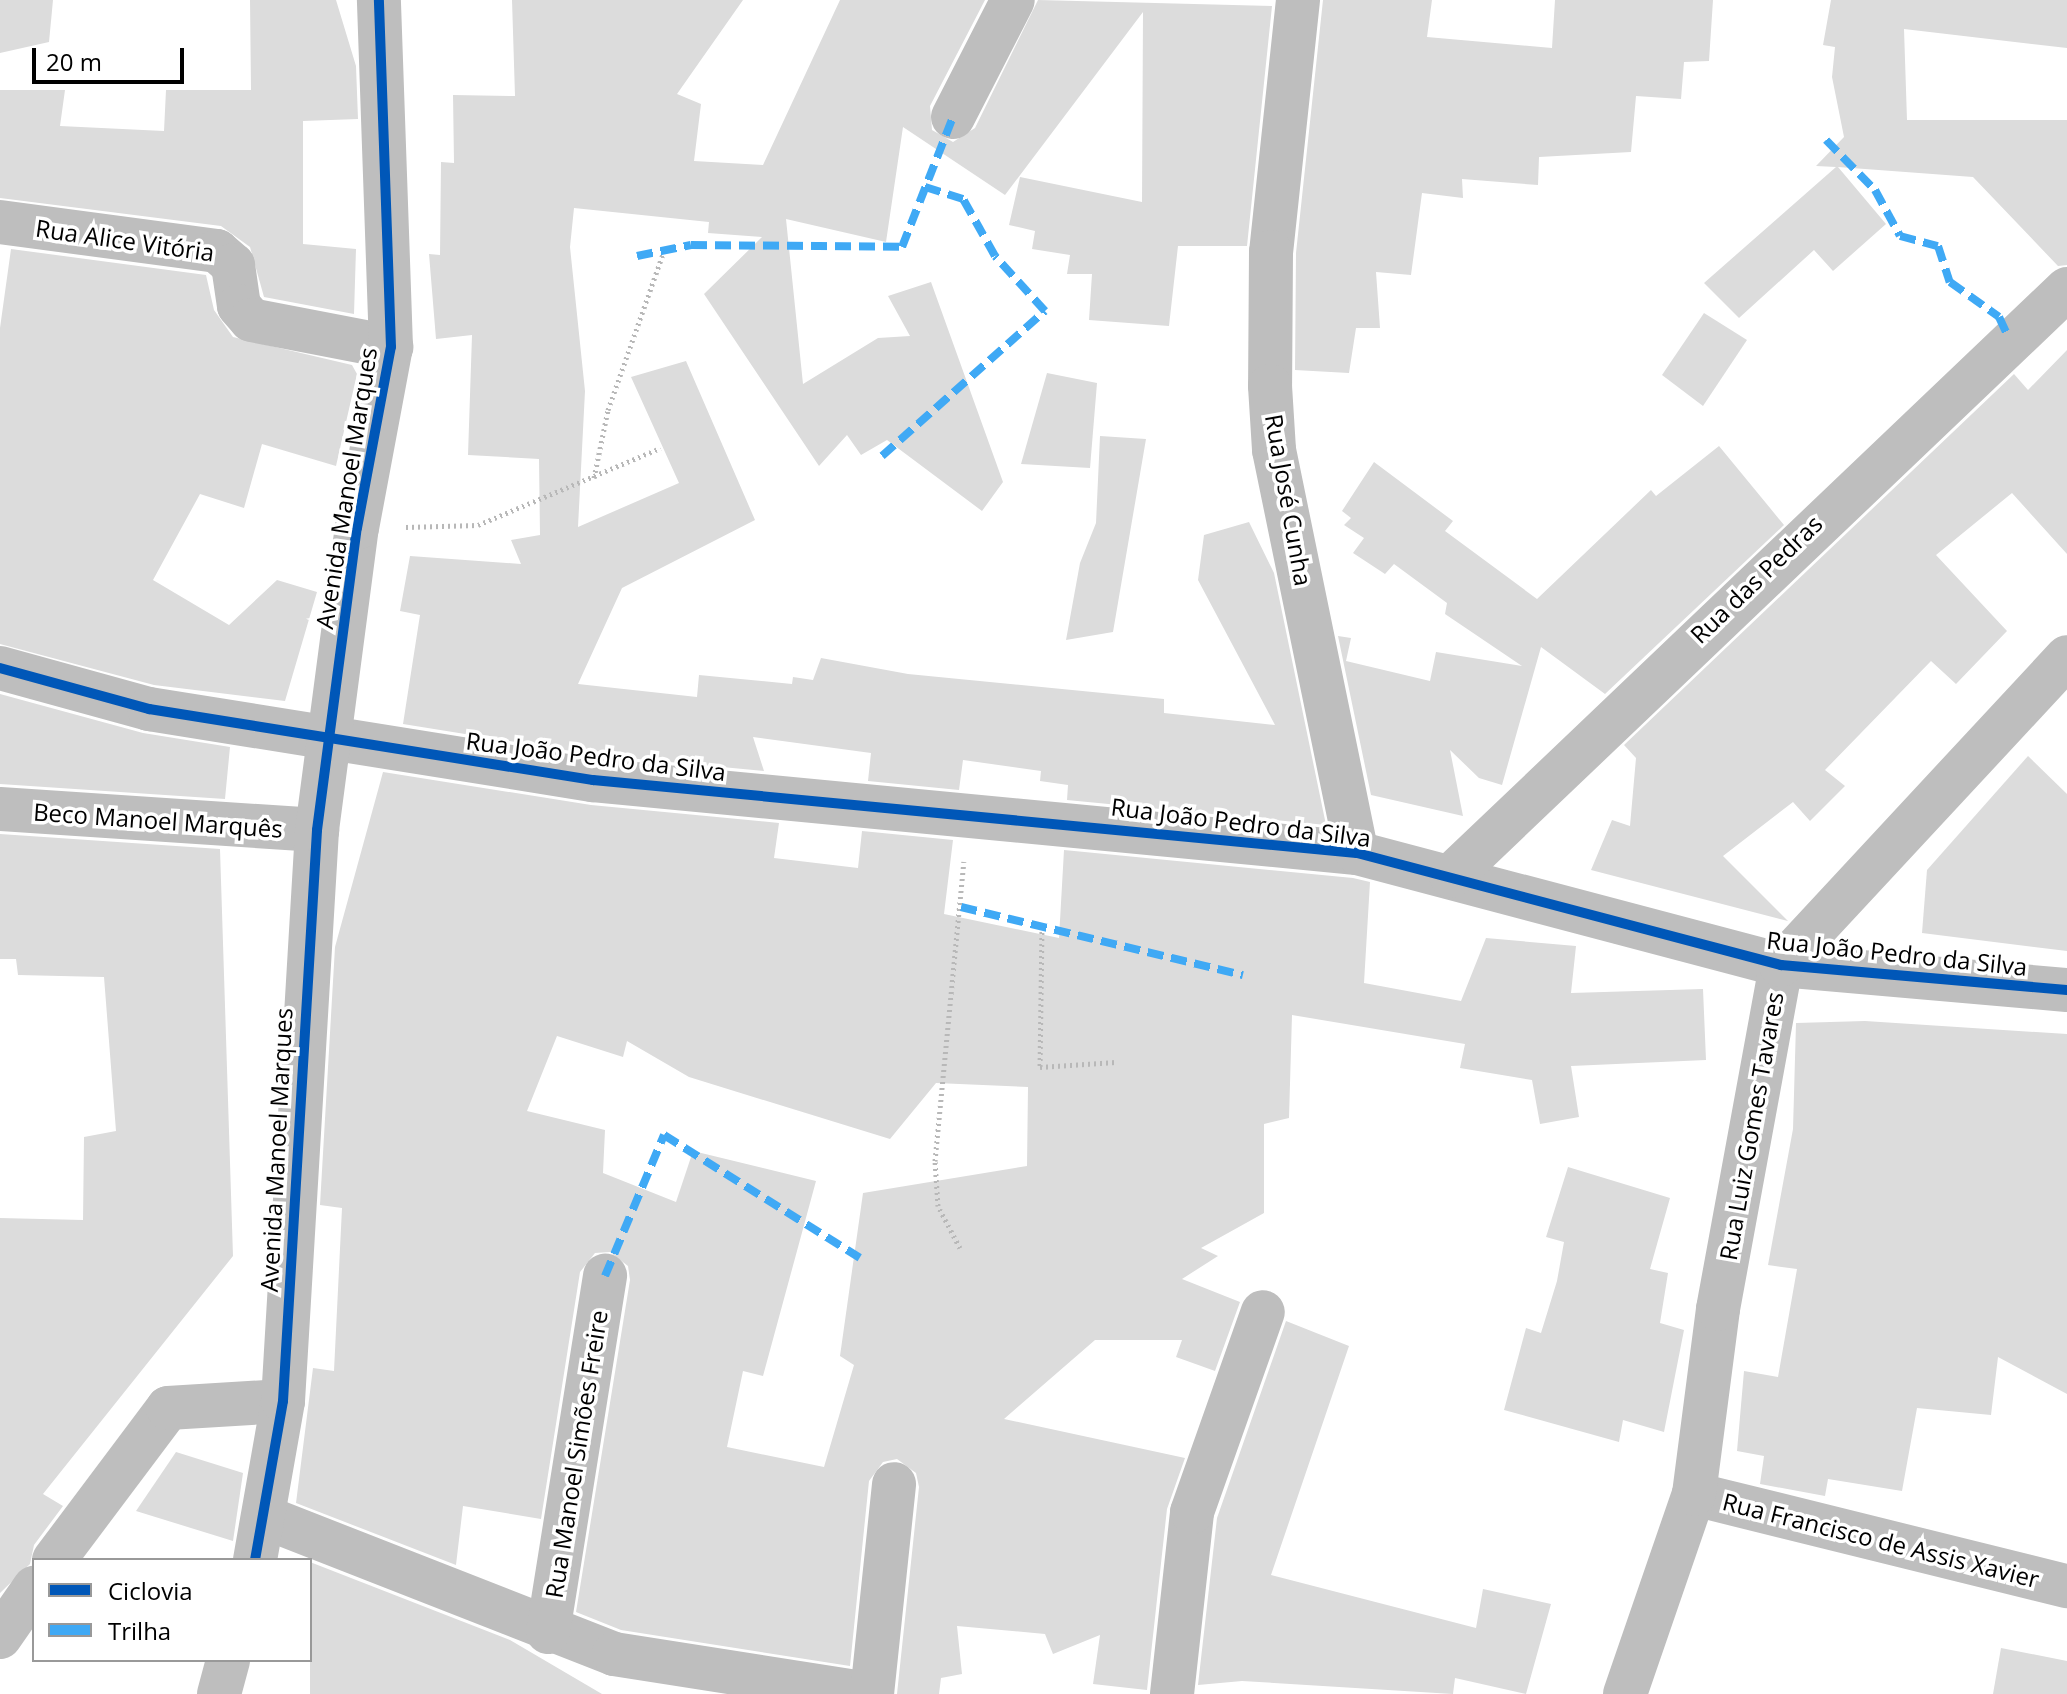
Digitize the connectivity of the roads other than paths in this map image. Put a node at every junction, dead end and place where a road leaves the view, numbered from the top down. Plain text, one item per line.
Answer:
1 (379, 0) edge
2 (1013, 0) edge
3 (1298, 0) edge
4 (953, 117) dead end
5 (0, 222) edge
6 (2067, 289) edge
7 (391, 347) junction
8 (2067, 657) edge
9 (0, 668) edge
10 (328, 741) junction
11 (0, 809) edge
12 (317, 830) junction
13 (1357, 853) junction
14 (1451, 876) junction
15 (1781, 965) junction
16 (2067, 990) edge
17 (605, 1276) dead end
18 (1263, 1312) dead end
19 (283, 1401) junction
20 (894, 1484) dead end
21 (1694, 1494) junction
22 (267, 1518) junction
23 (56, 1558) edge
24 (256, 1558) edge
25 (2067, 1586) edge
26 (548, 1632) junction
27 (227, 1662) edge
28 (707, 1683) edge
29 (219, 1694) edge
30 (870, 1694) edge
31 (1172, 1694) edge
32 (1625, 1694) edge

1 - 7 street, Avenida Manoel Marques
2 - 4 street
3 - 13 street, Rua José Cunha
5 - 7 street, Rua Alice Vitória
6 - 14 street, Rua das Pedras
7 - 10 street, Avenida Manoel Marques
8 - 15 street, Rua Luiz Gomes Tavares
9 - 10 street
10 - 12 street, Avenida Manoel Marques
10 - 13 street, Rua João Pedro da Silva
11 - 12 street, Beco Manoel Marquês
12 - 19 street, Avenida Manoel Marques
13 - 14 street, Rua João Pedro da Silva
14 - 15 street, Rua João Pedro da Silva
15 - 16 street, Rua João Pedro da Silva
15 - 21 street, Rua Luiz Gomes Tavares
17 - 26 street, Rua Manoel Simões Freire
18 - 31 street
19 - 22 street, Avenida Manoel Marques
19 - 23 street
20 - 30 street
21 - 25 street, Rua Francisco de Assis Xavier
21 - 32 street, Rua Luiz Gomes Tavares
22 - 24 street, Avenida Manoel Marques
22 - 26 street, Rua Manoel Simões Freire
26 - 28 street, Rua Manoel Simões Freire
27 - 29 street
28 - 30 street, Rua Manoel Simões Freire

